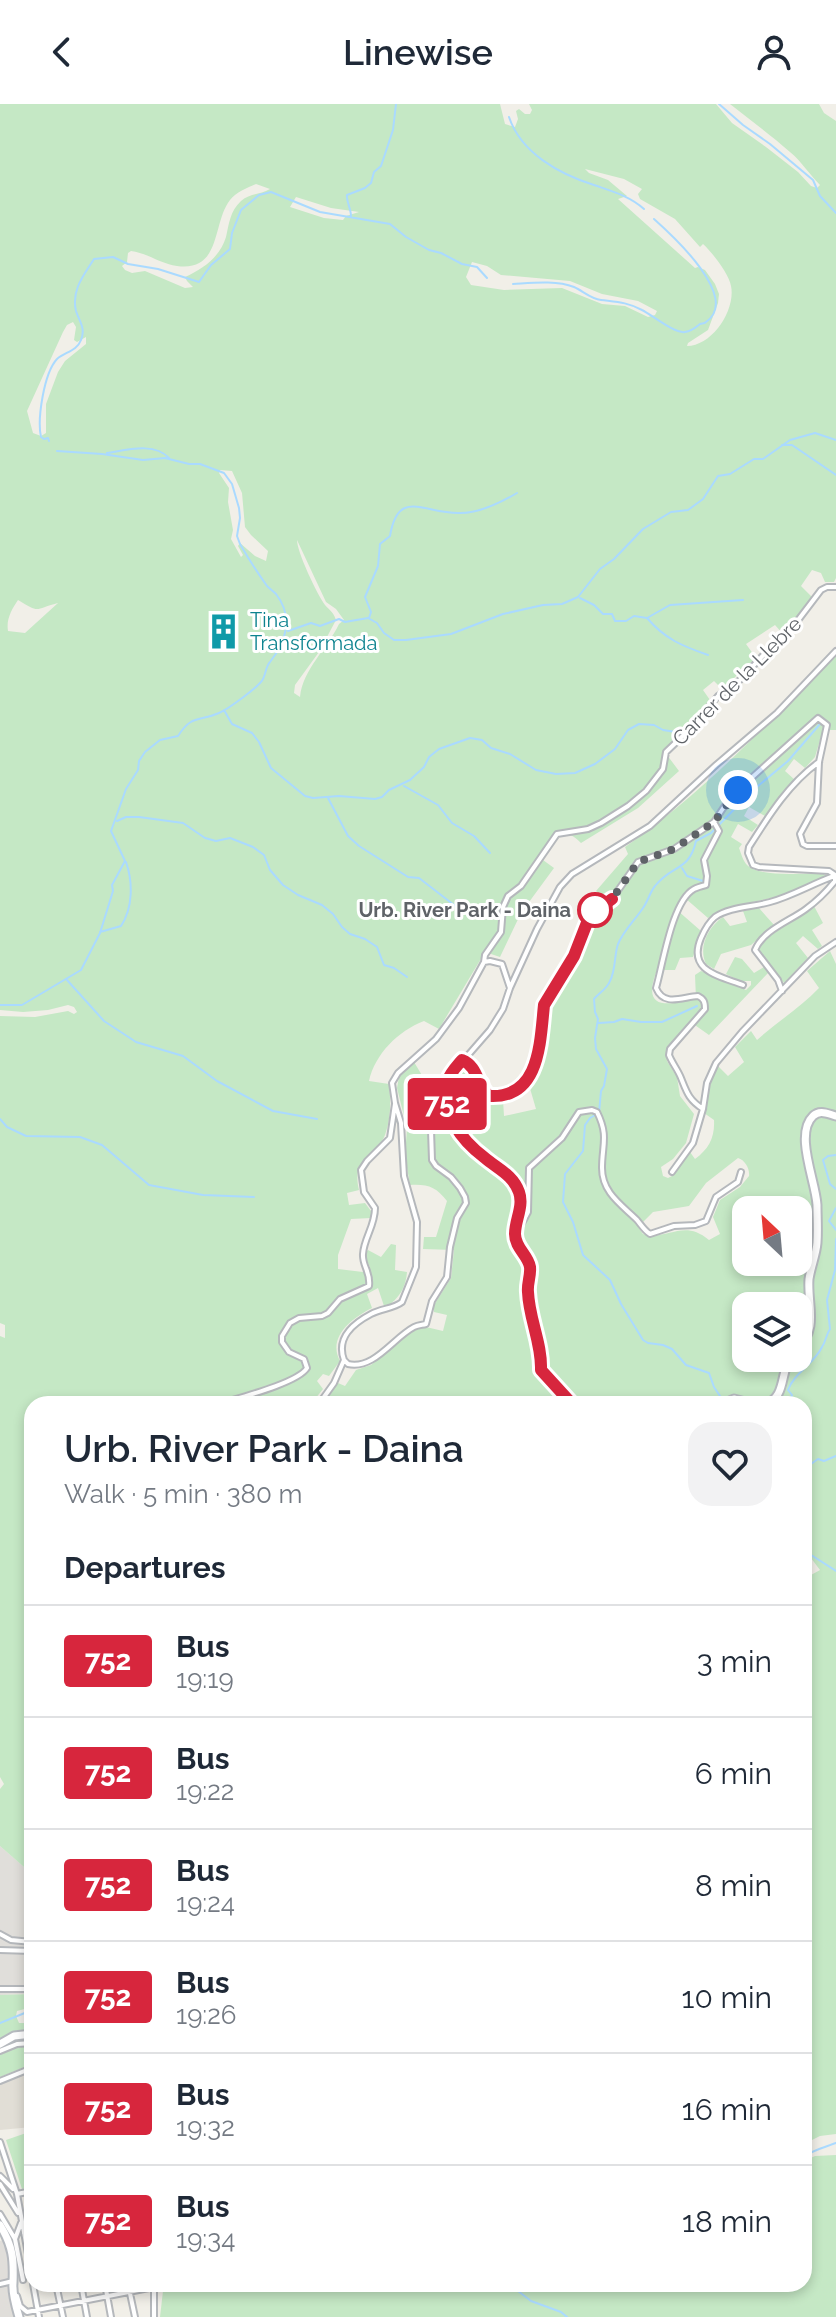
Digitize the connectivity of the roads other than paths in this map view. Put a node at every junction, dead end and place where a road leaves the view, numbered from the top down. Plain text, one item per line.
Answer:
1 (836, 587) edge
2 (836, 651) edge
3 (819, 762) junction
4 (714, 822) junction
5 (836, 846) edge
6 (836, 875) edge
7 (836, 942) edge
8 (484, 962) junction
9 (743, 985) dead end
10 (510, 988) junction
11 (782, 991) junction
12 (462, 1060) junction
13 (448, 1083) junction
14 (395, 1103) junction
15 (703, 1109) junction
16 (836, 1116) edge
17 (672, 1172) dead end
18 (741, 1172) dead end
19 (515, 1236) junction
20 (810, 1292) edge
21 (344, 1360) junction
22 (783, 1372) edge
23 (243, 1396) edge
24 (325, 1396) edge
25 (565, 1396) edge
26 (777, 1396) edge
27 (0, 1934) edge
28 (24, 1941) edge
29 (0, 1950) edge
30 (24, 1951) edge
31 (0, 1989) edge
32 (24, 1989) edge
33 (24, 2035) edge
34 (0, 2044) edge
35 (24, 2044) edge
36 (0, 2051) edge
37 (24, 2071) edge
38 (0, 2081) edge
39 (0, 2142) edge
40 (0, 2176) edge
41 (0, 2184) edge
42 (24, 2193) edge
43 (17, 2194) junction
44 (0, 2214) edge
45 (21, 2221) junction
46 (0, 2225) edge
47 (24, 2233) edge
48 (15, 2239) junction
49 (23, 2280) dead end
50 (13, 2281) junction
51 (0, 2284) edge
52 (14, 2291) junction
53 (34, 2292) edge
54 (58, 2292) edge
55 (82, 2292) edge
56 (106, 2292) edge
57 (125, 2292) edge
58 (130, 2292) edge
59 (154, 2292) edge
60 (107, 2296) junction
61 (84, 2301) junction
62 (61, 2306) junction
63 (37, 2310) junction
64 (19, 2317) edge
65 (39, 2317) edge
66 (63, 2317) edge
67 (87, 2317) edge
68 (111, 2317) edge
69 (135, 2317) edge
70 (154, 2317) edge

1 - 8 street, Carrer de la Llebre
2 - 10 street
3 - 4 street
3 - 5 street
3 - 6 street
4 - 12 street
4 - 15 street
6 - 9 street
6 - 11 street
7 - 11 street
8 - 10 street
8 - 14 street, Carrer de la Llebre
10 - 12 street
11 - 15 street
12 - 13 street
13 - 19 street
13 - 21 street
14 - 21 street
14 - 23 street, Carrer de la Llebre
15 - 17 street
16 - 20 street
18 - 19 street
19 - 25 street
21 - 24 street
22 - 26 street
27 - 28 street
29 - 30 street
31 - 32 street
33 - 34 street
35 - 36 street
37 - 38 street
39 - 43 street
40 - 43 street
41 - 45 street
42 - 43 street
43 - 45 street
44 - 48 street
45 - 47 street
45 - 48 street
46 - 50 street
48 - 49 street
50 - 51 street
50 - 52 street
52 - 63 street
52 - 64 street
53 - 63 street
54 - 62 street
55 - 61 street
56 - 60 street
57 - 60 street
58 - 69 street
59 - 70 street
60 - 61 street
60 - 68 street
61 - 62 street
61 - 67 street
62 - 63 street
62 - 66 street
63 - 65 street

